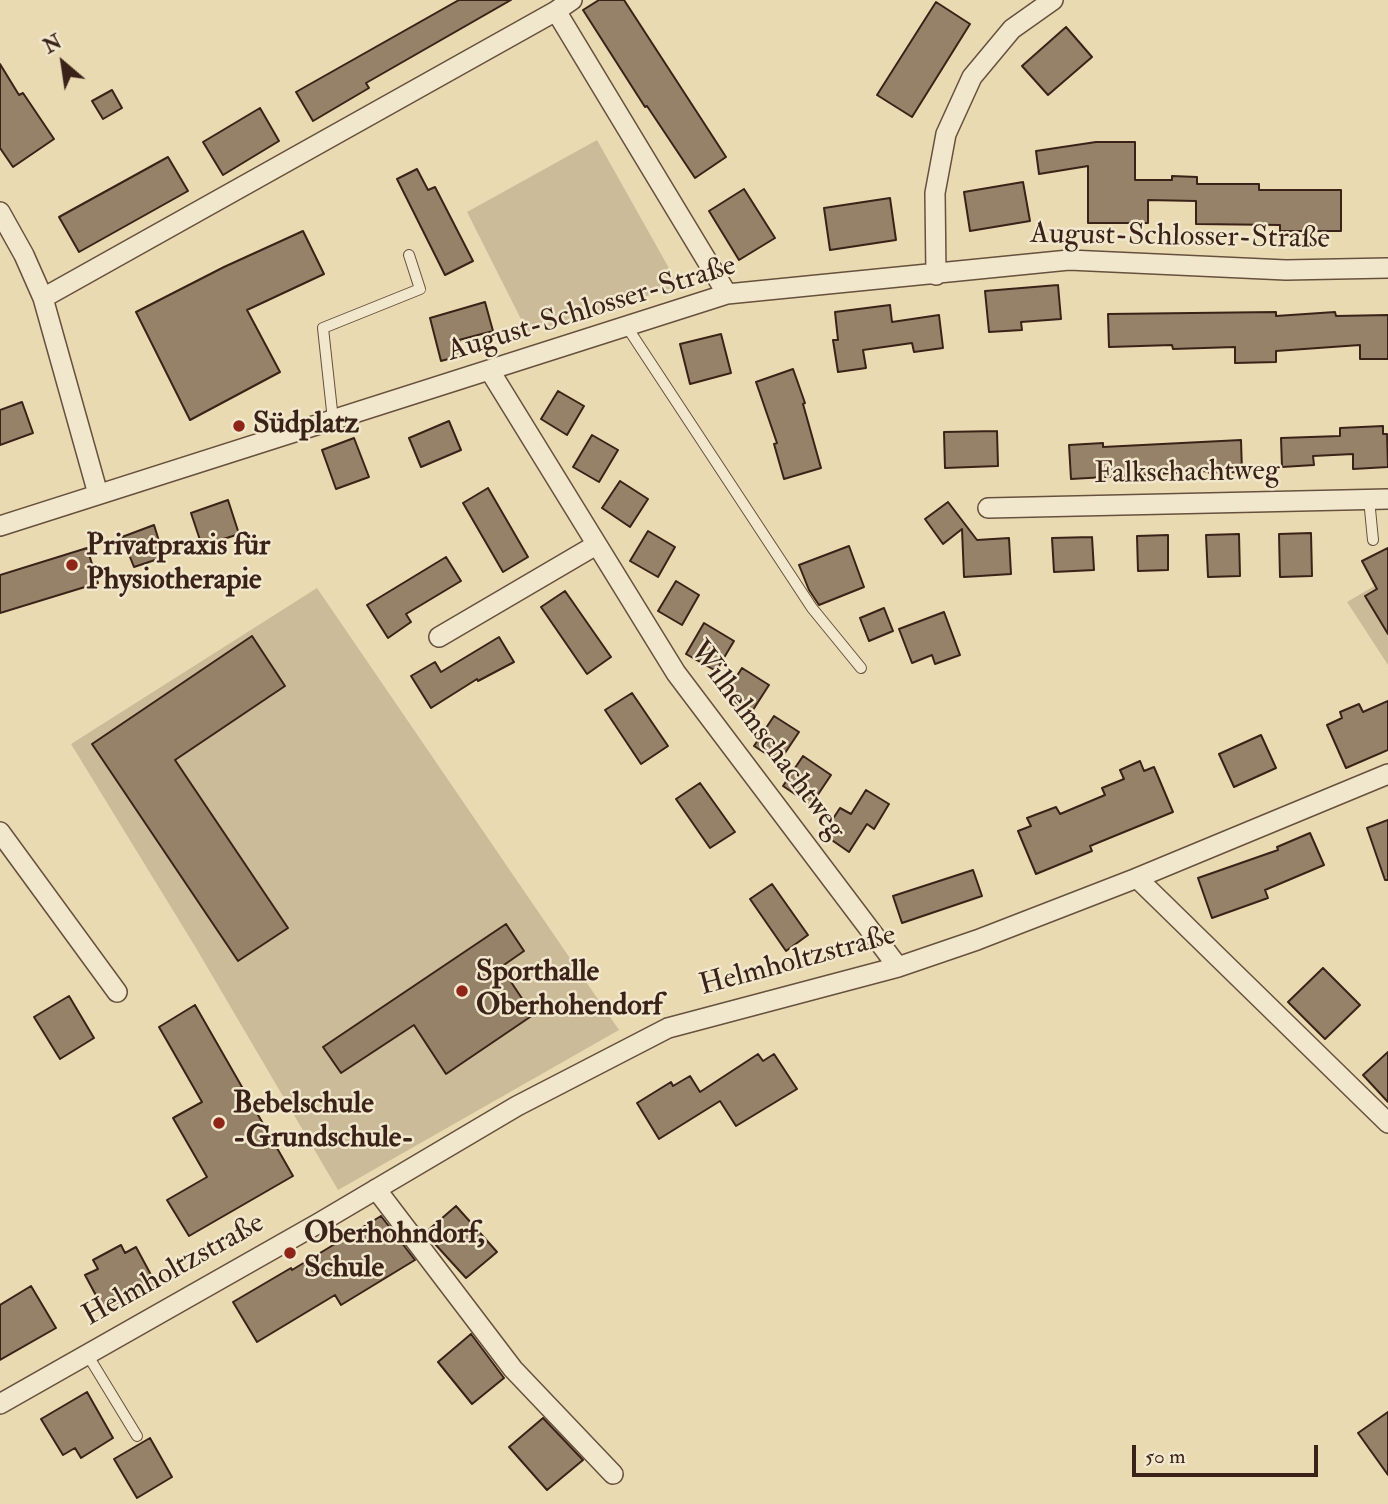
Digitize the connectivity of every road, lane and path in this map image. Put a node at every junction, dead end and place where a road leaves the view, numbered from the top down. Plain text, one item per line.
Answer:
1 (1054, 0) edge
2 (559, 6) edge
3 (0, 212) edge
4 (410, 256) dead end
5 (1388, 268) edge
6 (936, 275) junction
7 (727, 294) junction
8 (43, 298) junction
9 (627, 327) junction
10 (490, 371) junction
11 (333, 420) junction
12 (98, 494) junction
13 (1378, 499) edge
14 (988, 508) dead end
15 (0, 526) edge
16 (1373, 540) dead end
17 (596, 545) junction
18 (439, 637) dead end
19 (861, 668) dead end
20 (1388, 774) edge
21 (0, 832) edge
22 (1136, 878) junction
23 (898, 967) junction
24 (117, 992) dead end
25 (1388, 1123) edge
26 (376, 1189) junction
27 (86, 1354) junction
28 (0, 1404) edge
29 (137, 1436) dead end
30 (613, 1474) dead end

1 - 6 street
2 - 7 street
2 - 8 street
3 - 8 street
4 - 11 lane
5 - 6 street, August-Schlosser-Straße
6 - 7 street, August-Schlosser-Straße
7 - 9 street, August-Schlosser-Straße
8 - 12 street
9 - 10 street, August-Schlosser-Straße
9 - 19 lane
10 - 11 street, August-Schlosser-Straße
10 - 17 street, Wilhelmschachtweg
11 - 12 street, August-Schlosser-Straße
12 - 15 street, August-Schlosser-Straße
13 - 14 street, Falkschachtweg
13 - 16 lane
17 - 18 street
17 - 23 street, Wilhelmschachtweg
20 - 22 street, Helmholtzstraße
21 - 24 street
22 - 23 street, Helmholtzstraße
22 - 25 street
23 - 26 street, Helmholtzstraße
26 - 27 street, Helmholtzstraße
26 - 30 street
27 - 28 street, Helmholtzstraße
27 - 29 lane

